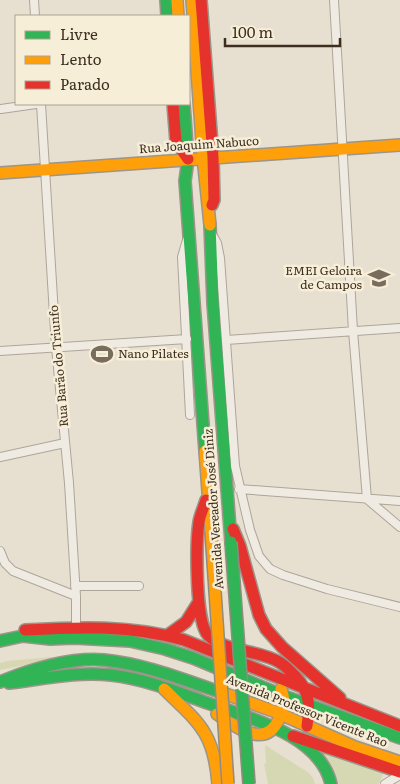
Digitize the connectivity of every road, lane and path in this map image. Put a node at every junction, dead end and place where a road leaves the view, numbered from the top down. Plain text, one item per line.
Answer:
1 (34, 0) edge
2 (166, 0) edge
3 (177, 0) edge
4 (192, 0) edge
5 (201, 0) edge
6 (334, 0) edge
7 (35, 15) edge
8 (167, 15) edge
9 (178, 15) edge
10 (29, 105) edge
11 (41, 105) edge
12 (173, 105) edge
13 (184, 105) edge
14 (1, 109) edge
15 (400, 144) edge
16 (342, 149) junction
17 (208, 157) junction
18 (188, 159) junction
19 (46, 170) junction
20 (0, 172) edge
21 (210, 231) junction
22 (189, 236) junction
23 (400, 328) edge
24 (353, 331) junction
25 (187, 339) junction
26 (226, 340) junction
27 (56, 347) junction
28 (0, 351) edge
29 (190, 414) dead end
30 (65, 443) junction
31 (0, 457) edge
32 (239, 489) junction
33 (208, 492) junction
34 (367, 500) junction
35 (400, 501) edge
36 (230, 523) junction
37 (400, 528) edge
38 (0, 551) edge
39 (75, 586) junction
40 (139, 586) dead end
41 (76, 596) junction
42 (198, 603) junction
43 (400, 607) edge
44 (73, 627) junction
45 (0, 632) edge
46 (168, 634) junction
47 (23, 636) junction
48 (0, 641) edge
49 (269, 673) junction
50 (0, 683) edge
51 (163, 688) junction
52 (305, 688) junction
53 (284, 696) junction
54 (311, 705) junction
55 (350, 706) junction
56 (282, 714) junction
57 (307, 726) junction
58 (400, 726) edge
59 (279, 731) junction
60 (400, 738) edge
61 (400, 762) edge
62 (400, 774) edge
63 (218, 784) edge
64 (228, 784) edge
65 (249, 784) edge
66 (331, 784) edge
67 (385, 784) edge

1 - 7 street
2 - 8 main road
3 - 9 main road
4 - 17 main road, Avenida Vereador José Diniz
5 - 17 main road, Avenida Vereador José Diniz
6 - 16 street
10 - 14 street
11 - 19 street, Rua Barão do Triunfo
12 - 18 main road
13 - 18 main road, Avenida Vereador José Diniz
15 - 16 main road, Rua Joaquim Nabuco
16 - 17 main road, Rua Joaquim Nabuco
16 - 24 street
17 - 18 main road, Rua Joaquim Nabuco
17 - 21 main road, Avenida Vereador José Diniz
18 - 19 main road, Rua Joaquim Nabuco
18 - 22 main road, Avenida Vereador José Diniz
19 - 20 main road, Rua Joaquim Nabuco
19 - 27 street, Rua Barão do Triunfo
21 - 26 street, Avenida Vereador José Diniz
21 - 36 main road, Avenida Vereador José Diniz
22 - 25 street, Avenida Vereador José Diniz
22 - 33 main road, Avenida Vereador José Diniz
23 - 24 street
24 - 26 street
24 - 34 street
25 - 27 street
25 - 29 street, Avenida Vereador José Diniz
26 - 32 street, Avenida Vereador José Diniz
27 - 28 street
27 - 30 street, Rua Barão do Triunfo
30 - 31 street
30 - 39 street, Rua Barão do Triunfo
32 - 34 street
32 - 43 street, Avenida Vereador José Diniz
33 - 42 main road
33 - 64 main road, Avenida Vereador José Diniz, bridge
34 - 35 street
34 - 37 street
36 - 55 main road
36 - 65 main road, Avenida Vereador José Diniz, bridge
38 - 41 street
39 - 40 street
39 - 41 street, Rua Barão do Triunfo
41 - 44 street, Rua Barão do Triunfo
42 - 46 main road
42 - 52 main road
44 - 45 main road
44 - 46 main road, Avenida Professor Vicente Rao
44 - 47 main road
46 - 49 main road, Avenida Professor Vicente Rao
47 - 48 main road, Avenida Professor Vicente Rao
47 - 53 main road, Avenida Professor Vicente Rao
49 - 52 main road, Avenida Professor Vicente Rao
49 - 53 main road
50 - 51 main road, Avenida Professor Vicente Rao
50 - 56 main road, Avenida Professor Vicente Rao
51 - 59 main road, Avenida Professor Vicente Rao
51 - 63 main road
52 - 54 main road
52 - 55 main road, Avenida Professor Vicente Rao
53 - 54 main road, Avenida Professor Vicente Rao
53 - 56 main road
54 - 57 main road
54 - 60 main road, Avenida Professor Vicente Rao
55 - 58 main road, Avenida Professor Vicente Rao
56 - 57 main road, Avenida Professor Vicente Rao
56 - 59 main road
57 - 61 main road, Avenida Professor Vicente Rao
59 - 62 main road, Avenida Professor Vicente Rao
59 - 66 main road
62 - 67 street

